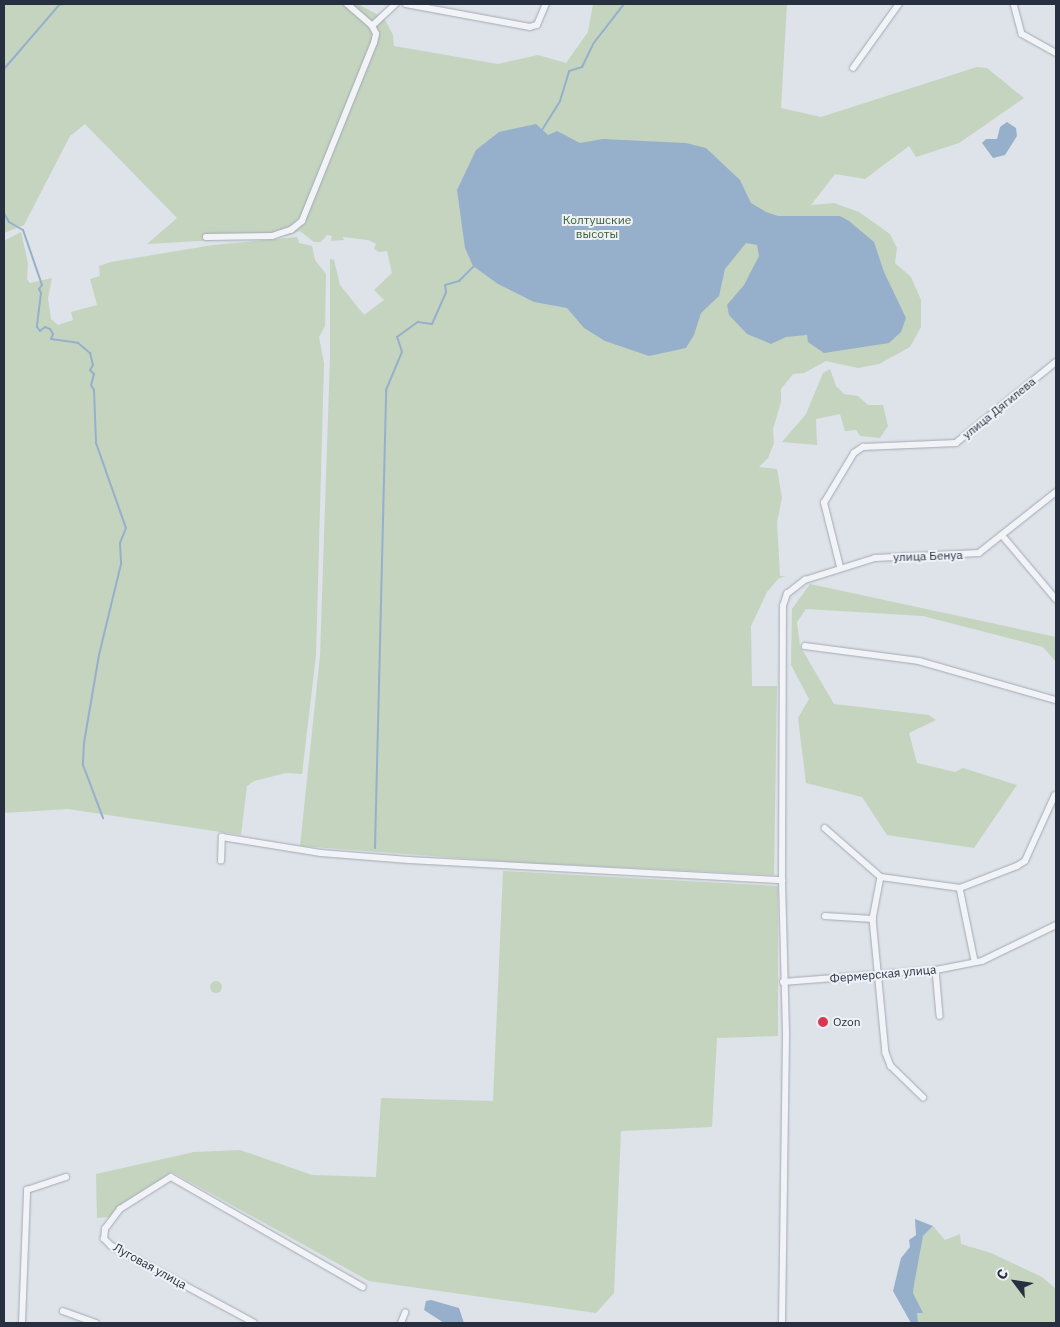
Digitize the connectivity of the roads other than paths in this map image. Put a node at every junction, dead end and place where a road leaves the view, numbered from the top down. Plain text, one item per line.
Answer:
1 (347, 4) edge
2 (396, 4) edge
3 (406, 4) edge
4 (546, 4) edge
5 (898, 4) edge
6 (1014, 4) edge
7 (372, 26) junction
8 (1056, 53) edge
9 (853, 68) dead end
10 (206, 237) dead end
11 (1056, 362) edge
12 (1056, 492) edge
13 (1002, 535) junction
14 (840, 566) junction
15 (1056, 599) edge
16 (805, 646) dead end
17 (1056, 700) edge
18 (1055, 795) edge
19 (825, 828) dead end
20 (221, 861) dead end
21 (881, 877) junction
22 (782, 880) junction
23 (960, 888) junction
24 (826, 916) dead end
25 (873, 919) junction
26 (1056, 925) edge
27 (974, 961) junction
28 (936, 970) junction
29 (876, 974) junction
30 (783, 982) junction
31 (940, 1016) dead end
32 (923, 1097) dead end
33 (66, 1177) dead end
34 (363, 1287) dead end
35 (63, 1311) dead end
36 (405, 1313) dead end
37 (22, 1323) edge
38 (96, 1323) edge
39 (254, 1323) edge
40 (401, 1323) edge
41 (782, 1323) edge

1 - 7 street
2 - 7 street
3 - 4 street
5 - 9 street
6 - 8 street
7 - 10 street
11 - 14 street, улица Дягилева
12 - 13 street, улица Бенуа
13 - 14 street, улица Бенуа
13 - 15 street
14 - 22 street, улица Бенуа
16 - 17 street
18 - 23 street
19 - 21 street
20 - 22 street
21 - 23 street
21 - 25 street
22 - 30 street, улица Бенуа
23 - 27 street
24 - 25 street
25 - 29 street
26 - 27 street, Фермерская улица
27 - 28 street, Фермерская улица
28 - 29 street, Фермерская улица
28 - 31 street
29 - 30 street, Фермерская улица
29 - 32 street
30 - 41 street, улица Бенуа
33 - 37 street
34 - 39 street, Луговая улица
35 - 38 street
36 - 40 street

